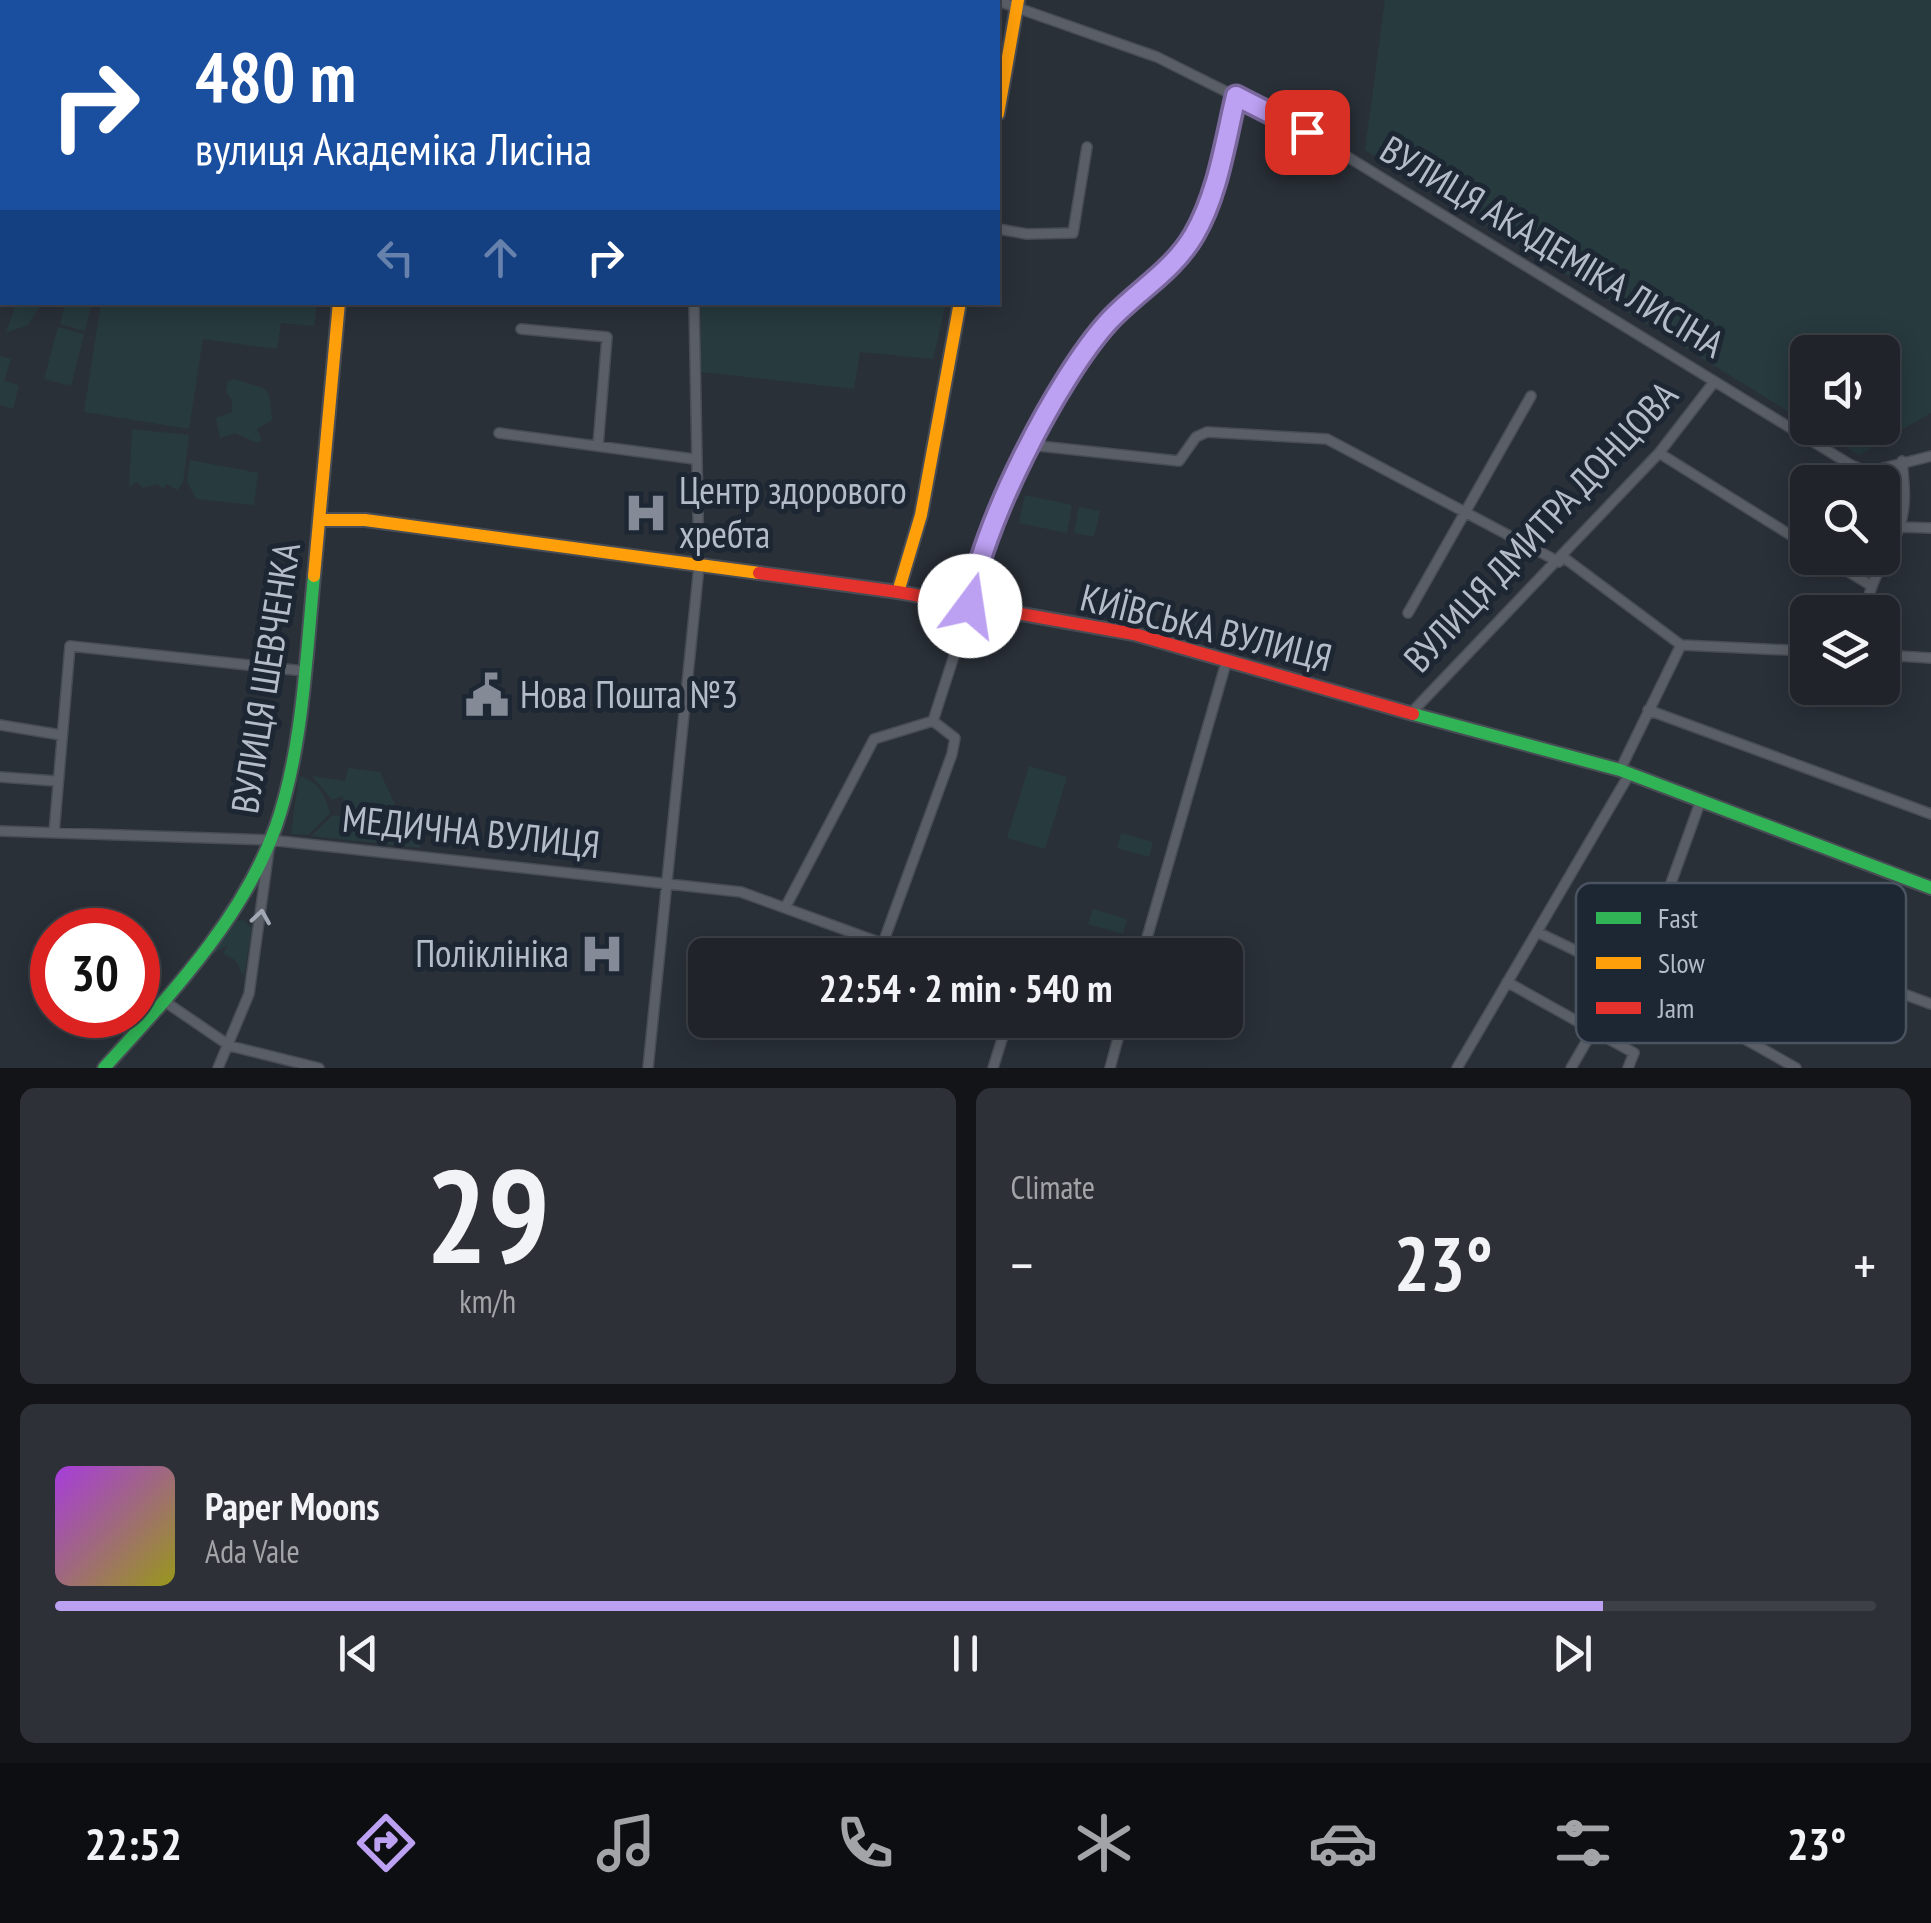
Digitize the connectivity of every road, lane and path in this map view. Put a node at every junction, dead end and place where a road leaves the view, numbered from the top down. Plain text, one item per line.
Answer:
1 (1017, 4) edge
2 (1236, 96) junction
3 (1000, 102) edge
4 (1087, 147) dead end
5 (1000, 228) edge
6 (339, 305) edge
7 (694, 305) edge
8 (959, 305) edge
9 (521, 329) dead end
10 (1714, 382) junction
11 (1532, 396) dead end
12 (499, 433) dead end
13 (1030, 445) junction
14 (598, 446) junction
15 (1659, 453) junction
16 (1931, 456) edge
17 (694, 459) junction
18 (1902, 462) junction
19 (1464, 512) junction
20 (321, 520) junction
21 (1900, 526) joint
22 (1931, 528) edge
23 (1790, 535) edge
24 (1561, 560) junction
25 (698, 566) junction
26 (1854, 575) edge
27 (1875, 575) edge
28 (1870, 585) junction
29 (898, 592) junction
30 (1869, 595) edge
31 (970, 606) junction
32 (1408, 613) dead end
33 (1681, 644) junction
34 (1790, 651) edge
35 (1900, 657) edge
36 (1931, 658) edge
37 (1226, 664) junction
38 (304, 671) junction
39 (1648, 710) junction
40 (1412, 712) junction
41 (933, 721) junction
42 (0, 725) edge
43 (60, 735) junction
44 (1625, 772) junction
45 (0, 778) edge
46 (56, 781) junction
47 (1700, 800) junction
48 (1931, 814) edge
49 (0, 831) edge
50 (54, 833) junction
51 (270, 840) junction
52 (1670, 883) edge
53 (665, 884) junction
54 (1931, 888) edge
55 (785, 908) junction
56 (1537, 932) junction
57 (869, 938) edge
58 (885, 938) edge
59 (1147, 938) edge
60 (1576, 951) edge
61 (1507, 982) junction
62 (1906, 995) edge
63 (164, 1001) junction
64 (1931, 1004) edge
65 (1576, 1023) edge
66 (1002, 1038) edge
67 (1118, 1038) edge
68 (1586, 1043) edge
69 (1614, 1043) edge
70 (1751, 1043) edge
71 (230, 1046) junction
72 (104, 1068) edge
73 (218, 1068) edge
74 (319, 1068) edge
75 (648, 1068) edge
76 (993, 1068) edge
77 (1110, 1068) edge
78 (1457, 1068) edge
79 (1571, 1068) edge
80 (1628, 1068) edge
81 (1796, 1068) edge

1 - 2 street, ВУЛИЦЯ АКАДЕМІКА ЛИСІНА
1 - 3 main road
2 - 10 street, ВУЛИЦЯ АКАДЕМІКА ЛИСІНА
2 - 13 street
4 - 5 street
6 - 20 main road, ВУЛИЦЯ ШЕВЧЕНКА
7 - 17 street
8 - 29 main road
9 - 14 street
10 - 15 street, ВУЛИЦЯ ДМИТРА ДОНЦОВА
10 - 18 street, ВУЛИЦЯ АКАДЕМІКА ЛИСІНА
11 - 19 street
12 - 14 street
13 - 19 street
13 - 31 street
14 - 17 street
15 - 23 street
15 - 24 street, ВУЛИЦЯ ДМИТРА ДОНЦОВА
16 - 18 street
17 - 25 street
18 - 21 street
19 - 24 street
19 - 32 street
20 - 25 main road, КИЇВСЬКА ВУЛИЦЯ
20 - 38 main road, ВУЛИЦЯ ШЕВЧЕНКА
21 - 22 street
24 - 33 street
24 - 40 street, ВУЛИЦЯ ДМИТРА ДОНЦОВА
25 - 29 main road, КИЇВСЬКА ВУЛИЦЯ
25 - 53 street
26 - 28 street
27 - 28 street
28 - 30 street
29 - 31 main road, КИЇВСЬКА ВУЛИЦЯ
31 - 37 main road, КИЇВСЬКА ВУЛИЦЯ
31 - 41 street
33 - 34 street
33 - 39 street
35 - 36 street
37 - 40 main road, КИЇВСЬКА ВУЛИЦЯ
37 - 59 street
38 - 43 street
38 - 51 main road, ВУЛИЦЯ ШЕВЧЕНКА
39 - 44 street
39 - 48 street
40 - 44 main road, КИЇВСЬКА ВУЛИЦЯ
41 - 55 street
41 - 58 street
42 - 43 street
43 - 46 street
44 - 47 main road, КИЇВСЬКА ВУЛИЦЯ
44 - 56 street
45 - 46 street
46 - 50 street
47 - 52 street
47 - 54 main road, КИЇВСЬКА ВУЛИЦЯ
49 - 50 street, МЕДИЧНА ВУЛИЦЯ
50 - 51 street, МЕДИЧНА ВУЛИЦЯ
51 - 53 street, МЕДИЧНА ВУЛИЦЯ
51 - 63 main road, ВУЛИЦЯ ШЕВЧЕНКА
71 -> 51 street
53 - 55 street, МЕДИЧНА ВУЛИЦЯ
53 - 75 street
55 - 57 street, МЕДИЧНА ВУЛИЦЯ
56 - 60 street
56 - 61 street
61 - 65 street
61 - 78 street
62 - 64 street
63 - 71 street
63 - 72 main road, ВУЛИЦЯ ШЕВЧЕНКА
66 - 76 street
67 - 77 street
68 - 79 street
69 - 80 street
70 - 81 street
71 - 73 street
71 - 74 street

